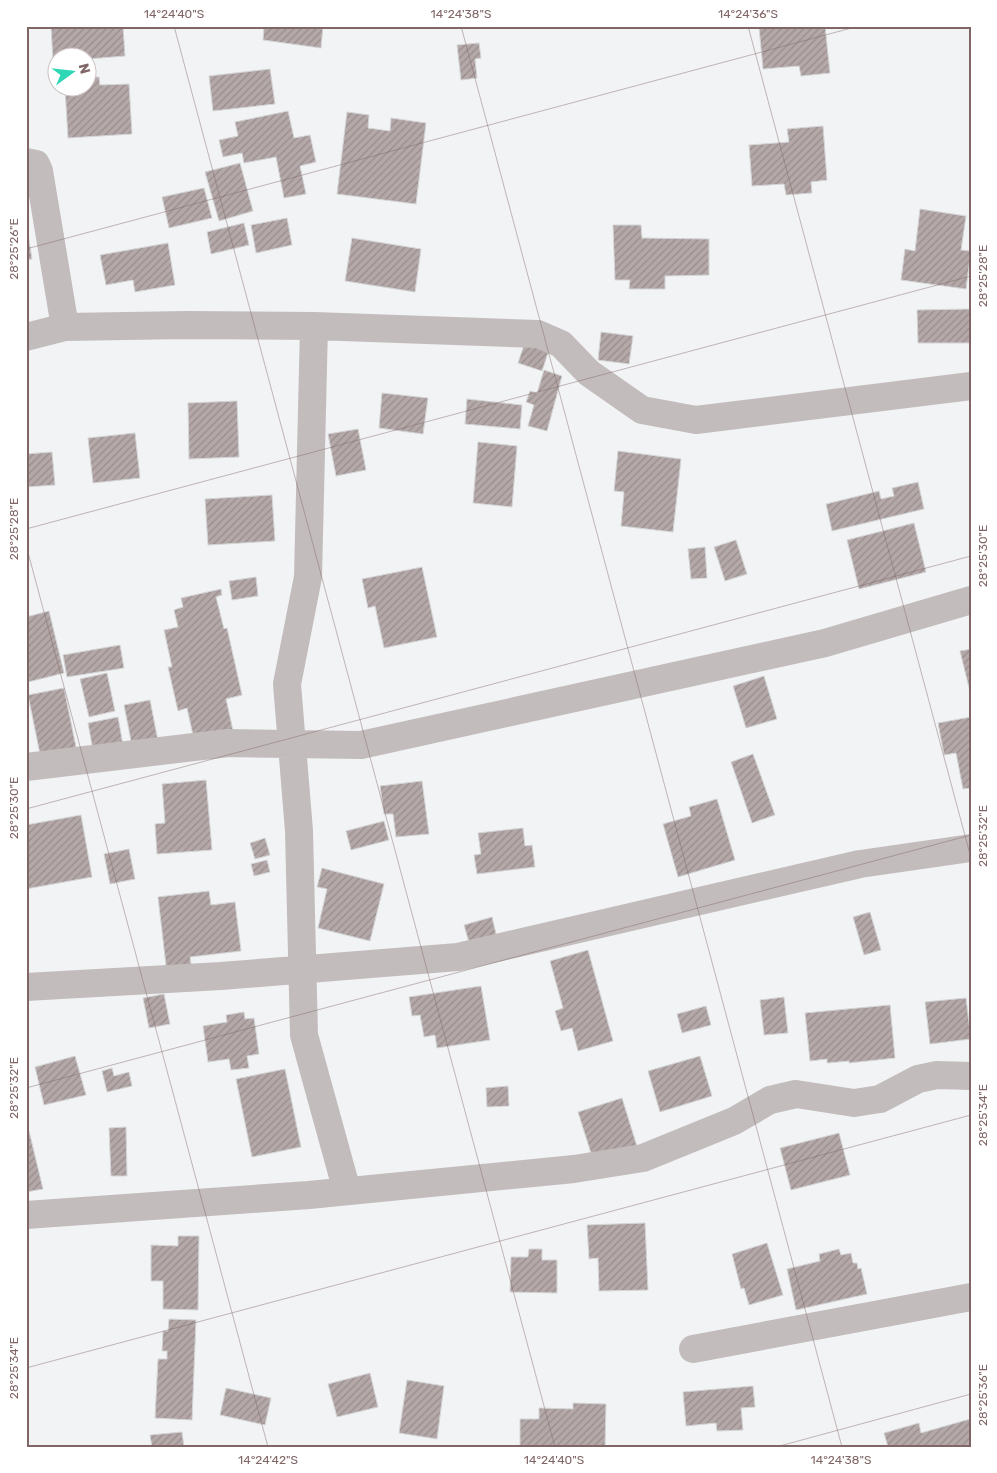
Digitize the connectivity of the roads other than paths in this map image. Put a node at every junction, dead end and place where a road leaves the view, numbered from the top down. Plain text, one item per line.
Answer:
1 (26, 162) edge
2 (314, 326) junction
3 (65, 328) junction
4 (26, 337) edge
5 (971, 386) edge
6 (971, 600) edge
7 (293, 743) junction
8 (26, 767) edge
9 (971, 848) edge
10 (302, 969) junction
11 (26, 987) edge
12 (971, 1076) edge
13 (347, 1191) junction
14 (26, 1215) edge
15 (971, 1297) edge
16 (693, 1349) dead end

1 - 3 street
2 - 3 street
2 - 5 street
2 - 7 street
3 - 4 street
6 - 7 street
7 - 8 street
7 - 10 street
9 - 10 street
10 - 11 street
10 - 13 street
12 - 13 street
13 - 14 street
15 - 16 street

